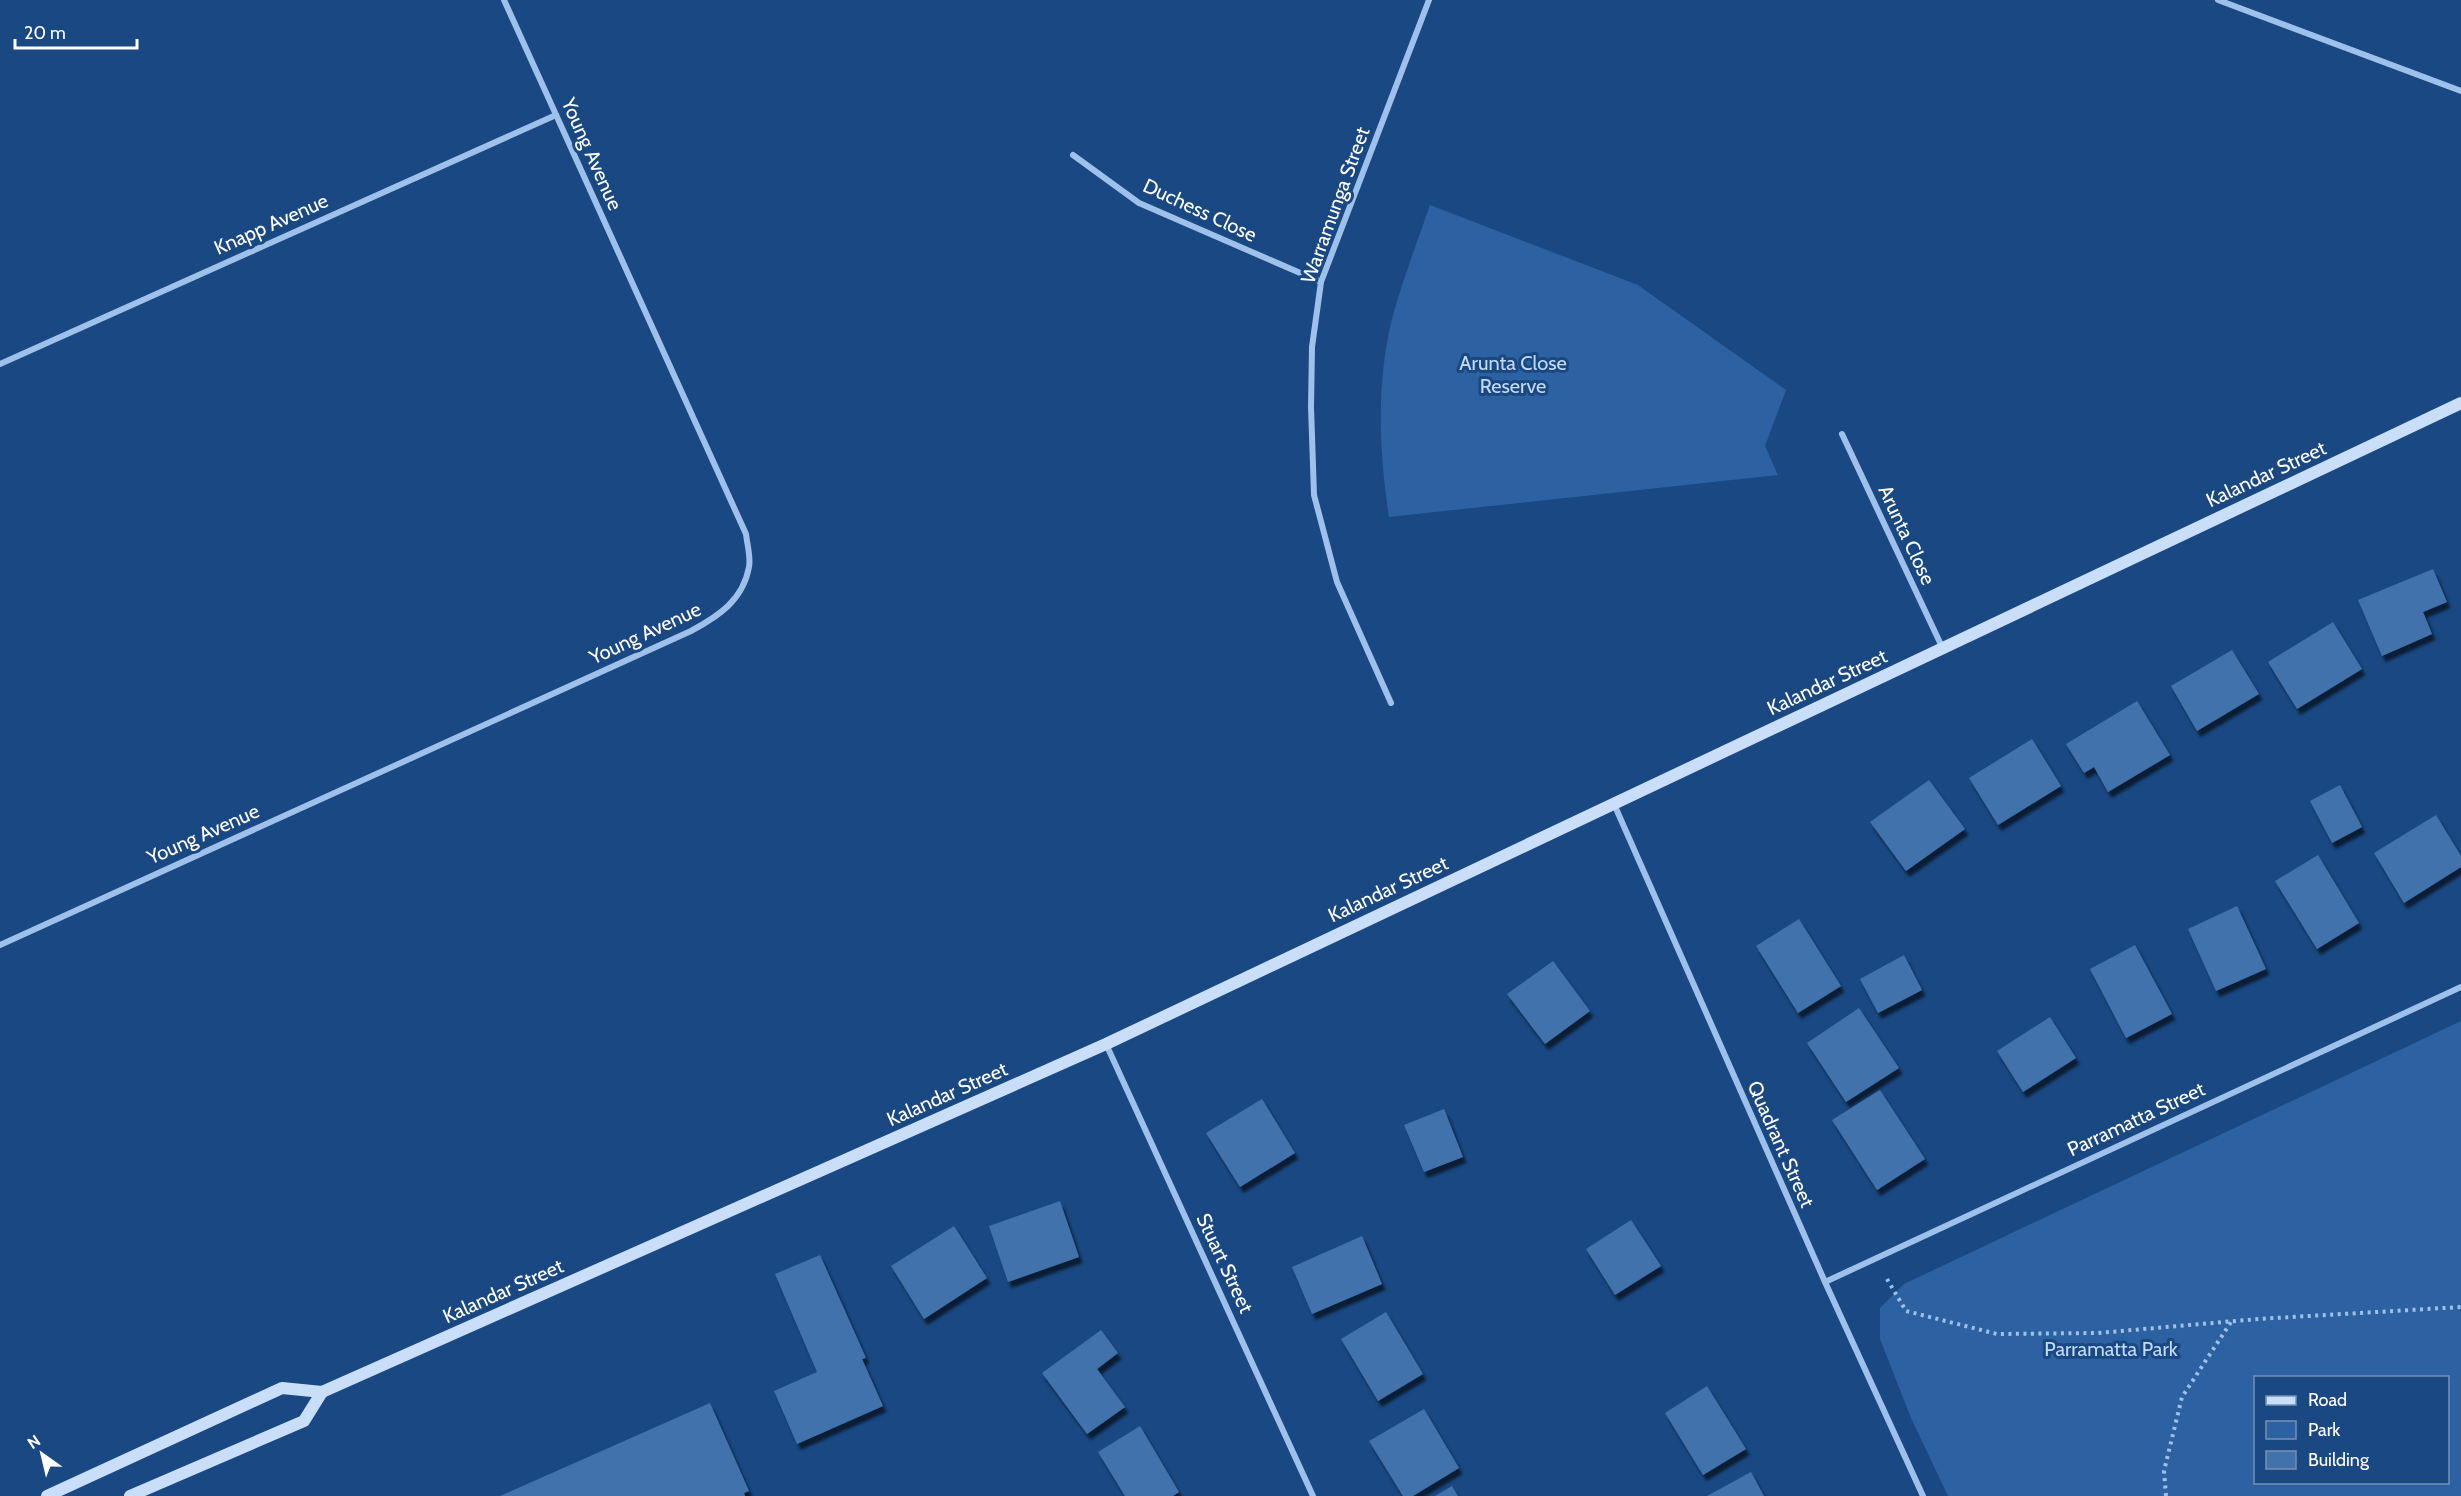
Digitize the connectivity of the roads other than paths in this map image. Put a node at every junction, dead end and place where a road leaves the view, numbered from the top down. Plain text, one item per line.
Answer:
1 (504, 0) edge
2 (1429, 0) edge
3 (2218, 0) edge
4 (2461, 91) edge
5 (556, 115) junction
6 (1073, 154) dead end
7 (1321, 282) junction
8 (0, 364) edge
9 (2461, 403) edge
10 (1842, 434) dead end
11 (1943, 650) junction
12 (1391, 703) dead end
13 (1614, 803) junction
14 (0, 945) edge
15 (2461, 987) edge
16 (1106, 1044) junction
17 (1825, 1282) junction
18 (322, 1392) junction
19 (47, 1496) edge
20 (130, 1496) edge
21 (1313, 1496) edge
22 (1923, 1496) edge

1 - 5 street, Young Avenue
2 - 7 street, Warramunga Street
3 - 4 street
5 - 8 street, Knapp Avenue
5 - 14 street, Young Avenue
6 - 7 street, Duchess Close
7 - 12 street, Warramunga Street
9 - 11 main road, Kalandar Street
10 - 11 street, Arunta Close
11 - 13 main road, Kalandar Street
13 - 16 main road, Kalandar Street
13 - 17 street, Quadrant Street
15 - 17 street, Parramatta Street
16 - 18 main road, Kalandar Street
16 - 21 street, Stuart Street
17 - 22 street, Quadrant Street
18 - 19 main road, Kalandar Street
18 - 20 main road

